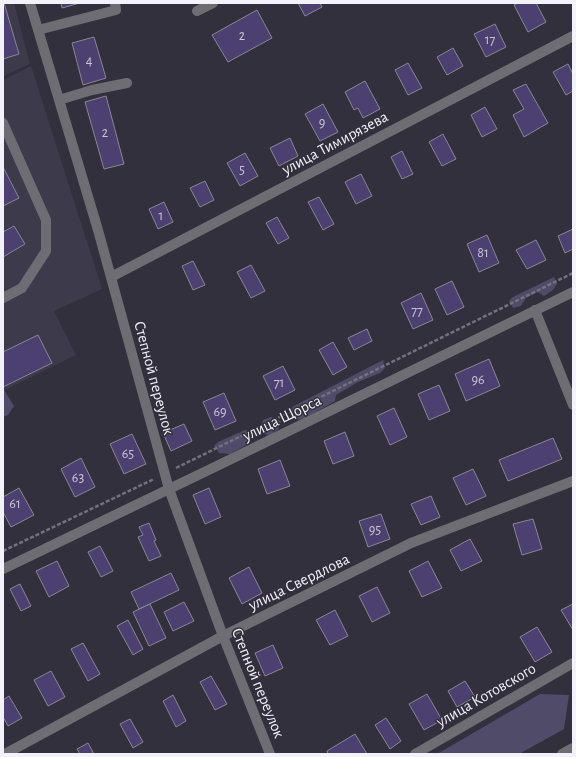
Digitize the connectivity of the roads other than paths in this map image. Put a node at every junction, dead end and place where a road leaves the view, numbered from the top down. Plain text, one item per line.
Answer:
1 (30, 3) edge
2 (114, 3) edge
3 (213, 3) edge
4 (197, 11) dead end
5 (38, 30) junction
6 (573, 36) edge
7 (127, 83) dead end
8 (59, 100) junction
9 (3, 123) edge
10 (111, 277) junction
11 (573, 292) edge
12 (3, 298) edge
13 (535, 310) junction
14 (573, 405) edge
15 (573, 481) edge
16 (169, 489) junction
17 (3, 568) edge
18 (223, 636) junction
19 (573, 663) edge
20 (573, 748) edge
21 (5, 754) edge
22 (270, 754) edge
23 (415, 754) edge
24 (562, 754) edge

1 - 5 street, Степной переулок
2 - 5 street
3 - 4 street
5 - 8 street, Степной переулок
6 - 10 street, улица Тимирязева
7 - 8 street
8 - 10 street, Степной переулок
9 - 12 street
10 - 16 street, Степной переулок
11 - 13 street, улица Щорса
13 - 14 street
13 - 16 street, улица Щорса
15 - 18 street, улица Свердлова
16 - 17 street, улица Щорса
16 - 18 street, Степной переулок
18 - 21 street, улица Свердлова
18 - 22 street, Степной переулок
19 - 23 street, улица Котовского
20 - 24 street

